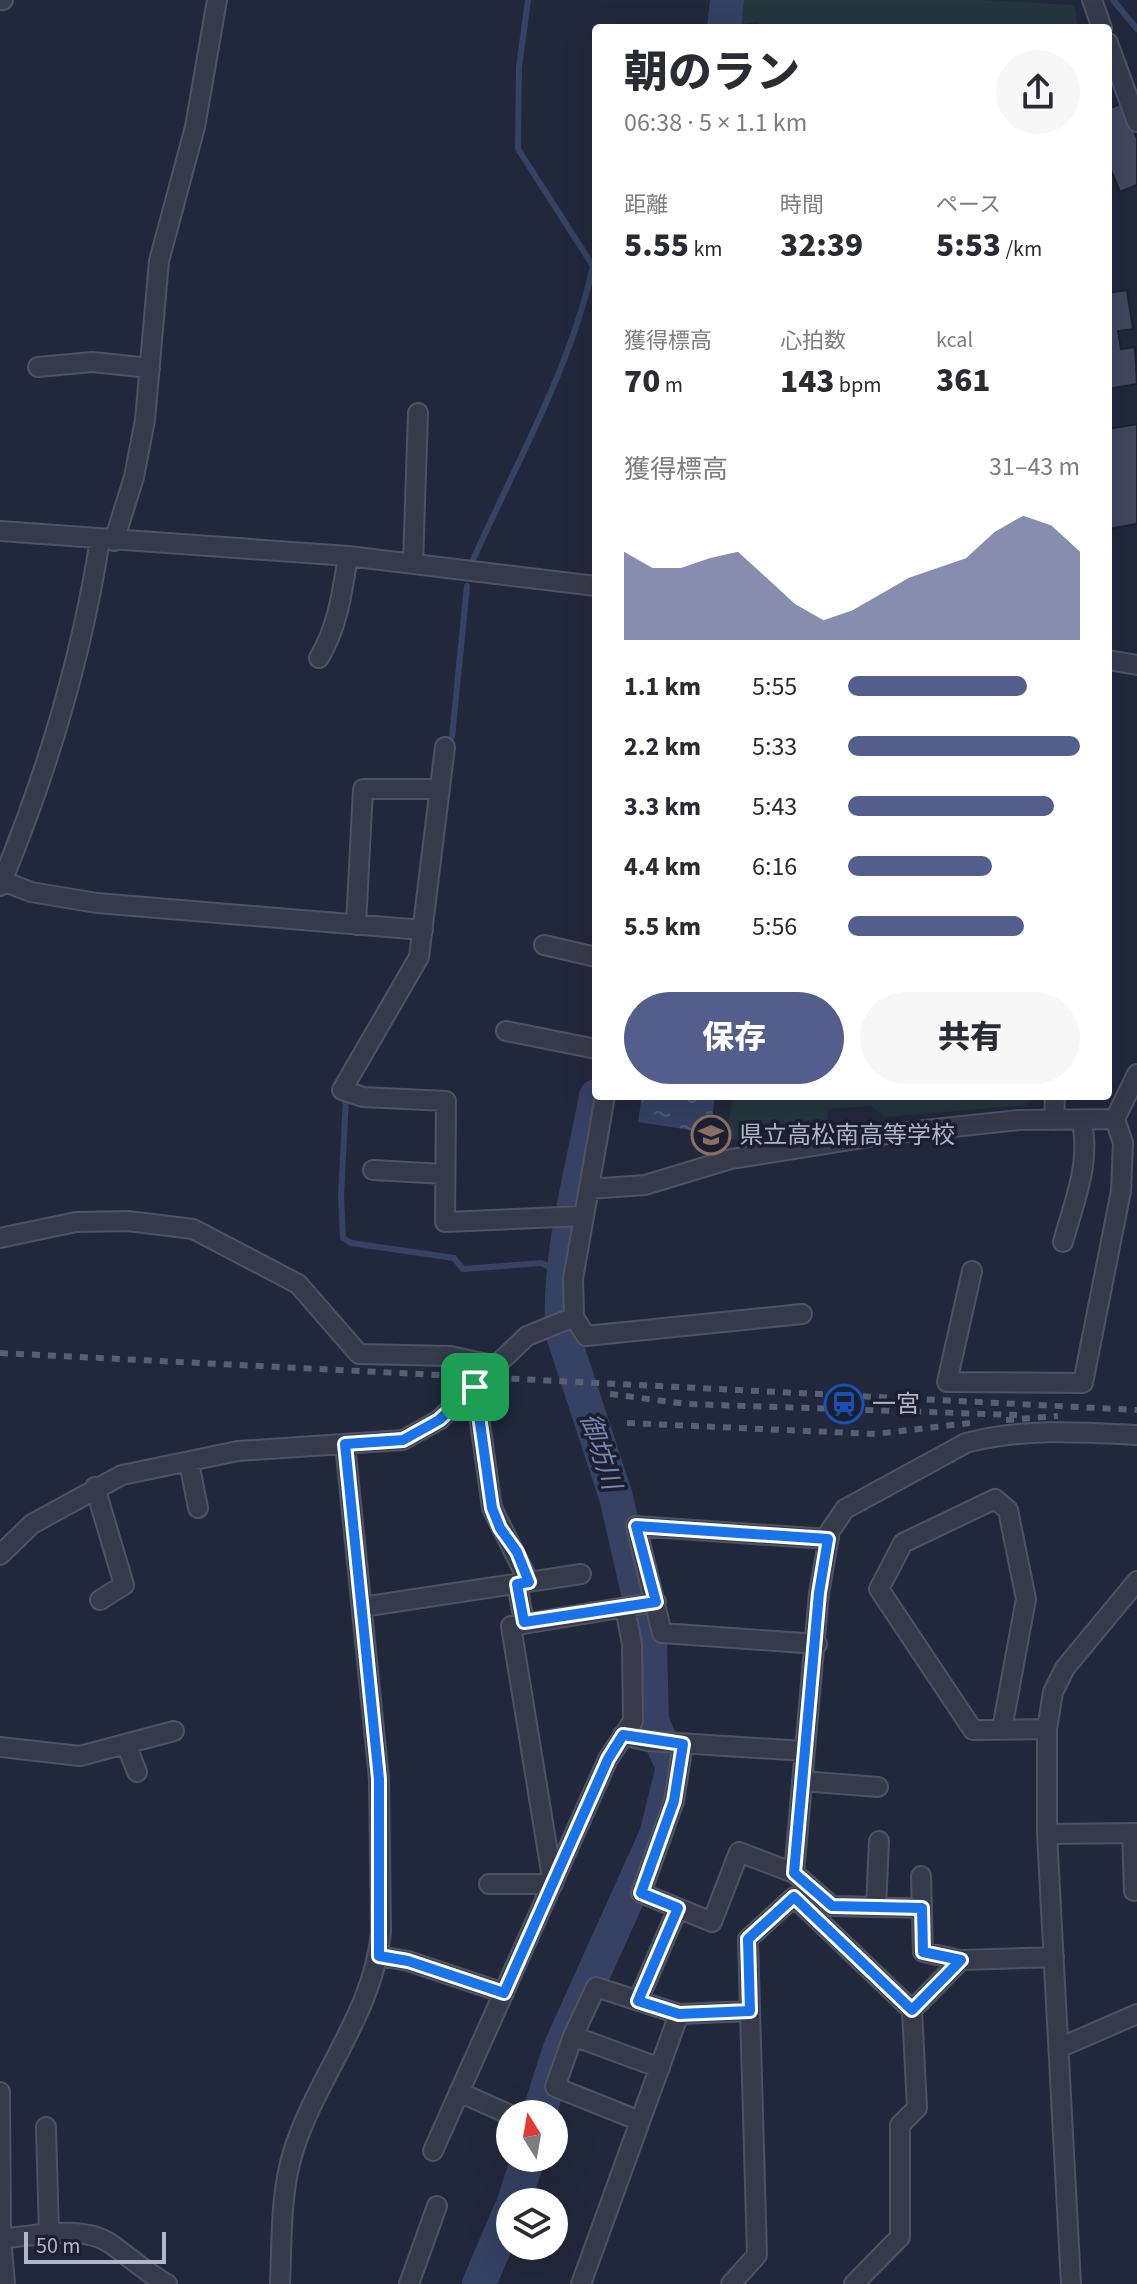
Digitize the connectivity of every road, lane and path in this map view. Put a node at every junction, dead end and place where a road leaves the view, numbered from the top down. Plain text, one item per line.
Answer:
1 (217, 0) edge
2 (1092, 0) edge
3 (1101, 24) edge
4 (1112, 54) edge
5 (1137, 122) edge
6 (38, 367) dead end
7 (150, 368) junction
8 (418, 413) dead end
9 (0, 531) edge
10 (107, 540) junction
11 (348, 556) junction
12 (413, 564) junction
13 (592, 586) edge
14 (319, 658) dead end
15 (1112, 661) edge
16 (1137, 665) edge
17 (445, 747) dead end
18 (440, 789) junction
19 (1, 883) edge
20 (356, 925) junction
21 (423, 930) junction
22 (544, 945) dead end
23 (592, 956) edge
24 (506, 1031) dead end
25 (592, 1047) edge
26 (1137, 1074) edge
27 (604, 1100) edge
28 (1055, 1100) edge
29 (1115, 1119) junction
30 (1054, 1120) junction
31 (1081, 1120) junction
32 (373, 1170) dead end
33 (445, 1174) junction
34 (589, 1189) junction
35 (574, 1216) junction
36 (0, 1238) edge
37 (1063, 1242) dead end
38 (972, 1271) dead end
39 (802, 1314) dead end
40 (568, 1320) junction
41 (497, 1366) junction
42 (475, 1387) junction
43 (1137, 1435) edge
44 (345, 1444) junction
45 (189, 1462) junction
46 (95, 1487) junction
47 (198, 1508) dead end
48 (828, 1539) junction
49 (0, 1555) edge
50 (581, 1574) dead end
51 (1137, 1581) edge
52 (523, 1583) junction
53 (100, 1600) dead end
54 (656, 1602) junction
55 (362, 1607) junction
56 (628, 1608) junction
57 (524, 1622) junction
58 (817, 1644) junction
59 (1002, 1729) junction
60 (1047, 1729) junction
61 (174, 1731) dead end
62 (623, 1735) junction
63 (680, 1743) junction
64 (126, 1744) junction
65 (0, 1747) edge
66 (804, 1751) junction
67 (137, 1772) dead end
68 (802, 1781) junction
69 (878, 1787) dead end
70 (1135, 1833) edge
71 (1047, 1834) junction
72 (879, 1841) dead end
73 (794, 1873) junction
74 (921, 1876) dead end
75 (489, 1884) dead end
76 (553, 1884) junction
77 (1134, 1891) dead end
78 (876, 1907) junction
79 (678, 1908) junction
80 (922, 1908) junction
81 (379, 1956) junction
82 (1054, 1957) junction
83 (961, 1960) junction
84 (504, 1993) junction
85 (638, 2001) junction
86 (912, 2010) junction
87 (750, 2011) junction
88 (679, 2014) junction
89 (1137, 2014) edge
90 (573, 2036) junction
91 (1059, 2048) junction
92 (660, 2068) junction
93 (0, 2092) edge
94 (459, 2092) junction
95 (496, 2109) edge
96 (640, 2121) junction
97 (46, 2127) dead end
98 (433, 2151) dead end
99 (437, 2206) dead end
100 (49, 2235) junction
101 (1, 2238) edge
102 (5, 2284) edge
103 (167, 2284) edge
104 (280, 2284) edge
105 (409, 2284) edge
106 (581, 2284) edge
107 (731, 2284) edge
108 (854, 2284) edge
109 (1071, 2284) edge

1 - 7 street
2 - 3 street
4 - 5 street
6 - 7 street
7 - 10 street
8 - 12 street
9 - 10 street
10 - 11 street
10 - 19 street
11 - 12 street
11 - 14 street
12 - 13 street
15 - 16 street
17 - 18 street
18 - 20 street
18 - 21 street
19 - 20 street
20 - 21 street
21 - 33 street
22 - 23 street
24 - 25 street
26 - 29 street
27 - 34 street
28 - 30 street
29 - 31 street
29 - 38 street
30 - 31 street
30 - 34 street
31 - 37 street
32 - 33 street
33 - 35 street
34 - 35 street
35 - 40 street
36 - 41 street
39 - 40 street
40 - 41 street
41 - 42 street
42 - 44 street
42 - 52 street
43 - 48 street
44 - 45 street
44 - 55 street
45 - 46 street
45 - 47 street
46 - 49 street
46 - 53 street
48 - 54 street
48 - 58 street
50 - 52 street
51 - 60 street
52 - 55 street
52 - 57 street
54 - 56 street
54 - 58 street
55 - 81 street
56 - 57 street
56 - 62 street
57 - 76 street
58 - 66 street
59 - 59 street
59 - 60 street
60 - 71 street
61 - 64 street
62 - 63 street
62 - 76 street
63 - 66 street
63 - 79 street
64 - 65 street
64 - 67 street
66 - 68 street
68 - 69 street
68 - 73 street
70 - 71 street
70 - 77 street
71 - 82 street
72 - 78 street
73 - 78 street
73 - 79 street
74 - 80 street
75 - 76 street
76 - 84 street
78 - 80 street
79 - 85 street
80 - 83 street
81 - 84 street
81 - 104 street
82 - 83 street
82 - 91 street
83 - 86 street
84 - 94 street
85 - 88 street
85 - 90 street
86 - 87 street
86 - 108 street
87 - 88 street
87 - 107 street
88 - 92 street
89 - 91 street
90 - 92 street
90 - 96 street
91 - 109 street
92 - 96 street
93 - 101 street
94 - 95 street
94 - 98 street
96 - 106 street
97 - 100 street
99 - 105 street
100 - 101 street
100 - 103 street
101 - 102 street

